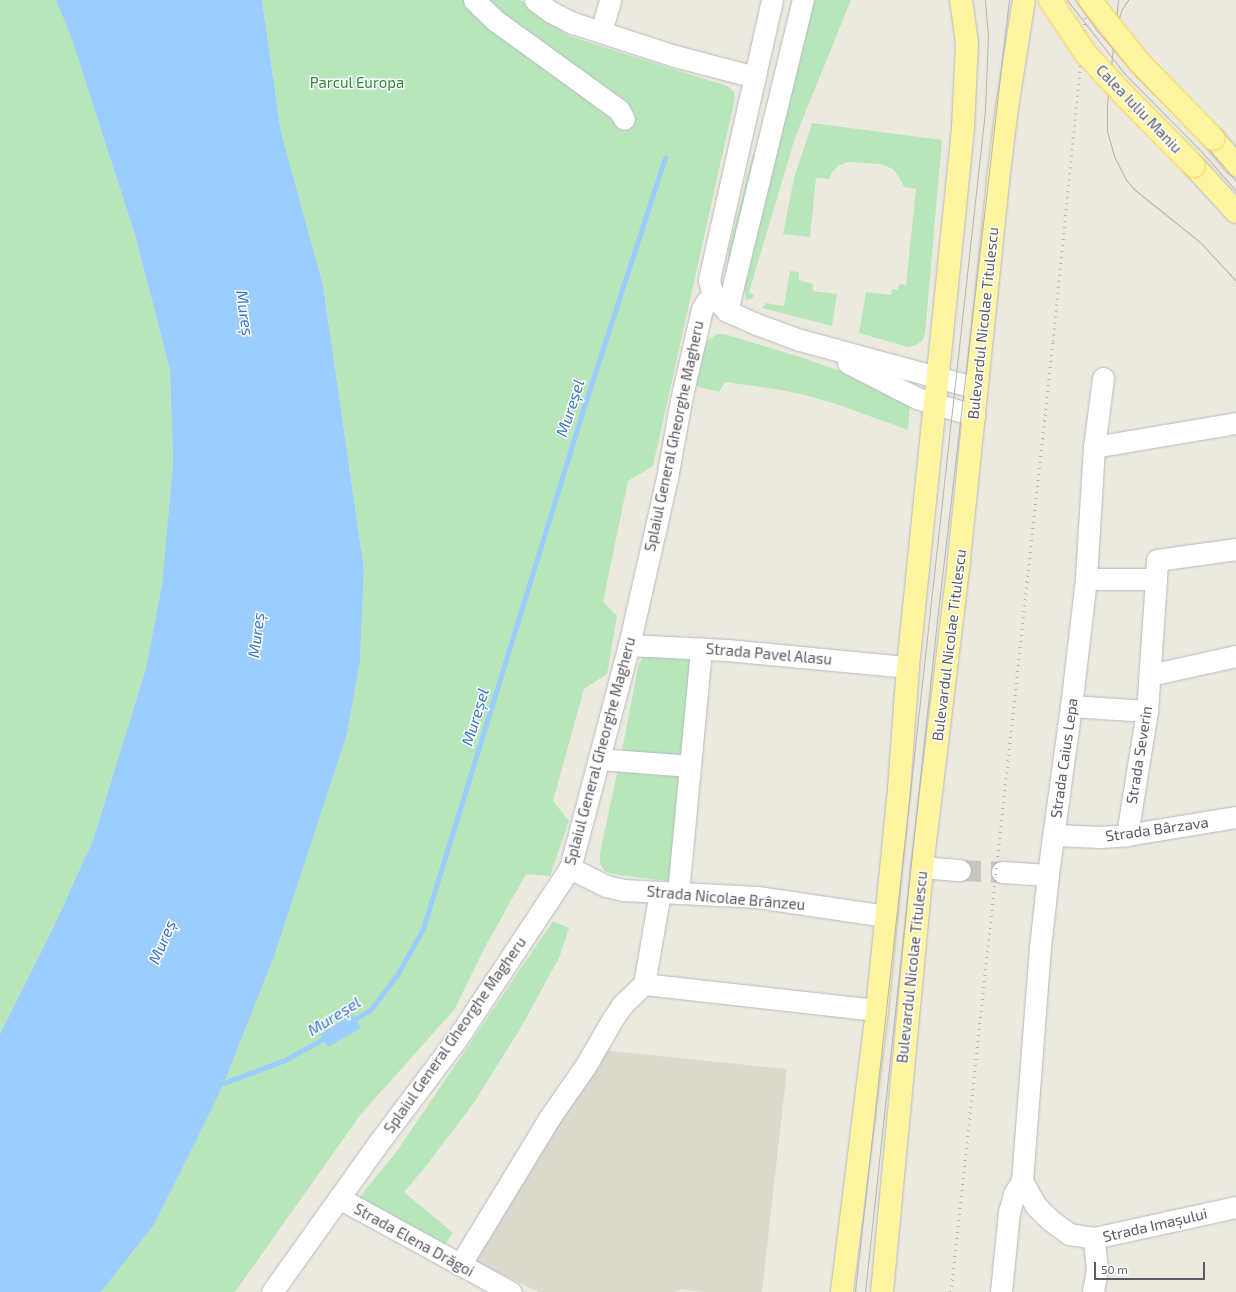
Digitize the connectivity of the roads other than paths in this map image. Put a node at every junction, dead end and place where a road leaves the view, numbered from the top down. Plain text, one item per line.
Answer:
1 (474, 0) edge
2 (535, 0) edge
3 (610, 0) edge
4 (772, 0) edge
5 (803, 0) edge
6 (961, 0) edge
7 (1024, 0) edge
8 (1050, 0) edge
9 (1090, 0) edge
10 (601, 32) junction
11 (755, 77) junction
12 (624, 119) dead end
13 (1236, 165) edge
14 (1236, 212) edge
15 (720, 303) junction
16 (800, 340) junction
17 (938, 378) junction
18 (1103, 378) dead end
19 (977, 388) junction
20 (935, 404) junction
21 (974, 415) junction
22 (1236, 423) edge
23 (1094, 448) junction
24 (1236, 549) edge
25 (1086, 579) junction
26 (1153, 579) junction
27 (629, 645) junction
28 (701, 648) junction
29 (1236, 656) edge
30 (908, 667) junction
31 (1150, 675) junction
32 (1071, 706) junction
33 (1147, 711) junction
34 (599, 759) junction
35 (690, 766) junction
36 (1236, 817) edge
37 (1054, 835) junction
38 (1126, 835) junction
39 (922, 867) junction
40 (570, 868) junction
41 (960, 870) tunnel mouth
42 (1002, 872) tunnel mouth
43 (1048, 875) junction
44 (669, 892) junction
45 (886, 916) junction
46 (644, 984) junction
47 (877, 1010) junction
48 (1022, 1181) junction
49 (339, 1198) junction
50 (1236, 1206) edge
51 (1094, 1238) junction
52 (460, 1265) junction
53 (272, 1292) edge
54 (511, 1292) edge
55 (842, 1292) edge
56 (882, 1292) edge
57 (1001, 1292) edge
58 (1093, 1292) edge

1 - 12 street
2 - 10 street
3 - 10 street
4 - 11 street
5 - 15 street
6 - 17 main road, Bulevardul Nicolae Titulescu
7 - 19 main road, Bulevardul Nicolae Titulescu
8 - 14 main road, Calea Iuliu Maniu, bridge
9 - 13 main road, Calea Iuliu Maniu, bridge
10 - 11 street
11 - 15 street
15 - 16 street, Splaiul General Gheorghe Magheru
15 - 27 street, Splaiul General Gheorghe Magheru
16 - 17 street
16 - 20 street
17 - 19 street
17 - 20 main road, Bulevardul Nicolae Titulescu
18 - 23 street, Strada Caius Lepa
19 - 21 main road, Bulevardul Nicolae Titulescu
20 - 21 street
20 - 30 main road, Bulevardul Nicolae Titulescu
21 - 39 main road, Bulevardul Nicolae Titulescu
22 - 23 street
23 - 25 street, Strada Caius Lepa
24 - 26 street, Strada Severin
25 - 26 street
25 - 32 street, Strada Caius Lepa
26 - 31 street, Strada Severin
27 - 28 street, Strada Pavel Alasu
27 - 34 street, Splaiul General Gheorghe Magheru
28 - 30 street, Strada Pavel Alasu
28 - 35 street
29 - 31 street
30 - 45 main road, Bulevardul Nicolae Titulescu
31 - 33 street, Strada Severin
32 - 33 street
32 - 37 street, Strada Caius Lepa
33 - 38 street, Strada Severin
34 - 35 street
34 - 40 street, Splaiul General Gheorghe Magheru
35 - 44 street
36 - 38 street, Strada Bârzava
37 - 38 street, Strada Bârzava
37 - 43 street, Strada Caius Lepa
39 - 41 street
39 - 56 main road, Bulevardul Nicolae Titulescu
40 - 44 street, Strada Nicolae Brânzeu
40 - 49 street, Splaiul General Gheorghe Magheru
42 - 43 street
43 - 48 street, Strada Caius Lepa
44 - 45 street, Strada Nicolae Brânzeu
44 - 46 street
45 - 47 main road, Bulevardul Nicolae Titulescu
46 - 47 street
46 - 52 street
47 - 55 main road, Bulevardul Nicolae Titulescu
48 - 51 street, Strada Imașului
48 - 57 street
49 - 52 street, Strada Elena Drăgoi
49 - 53 street, Splaiul General Gheorghe Magheru
50 - 51 street, Strada Imașului
51 - 58 street
52 - 54 street, Strada Elena Drăgoi

